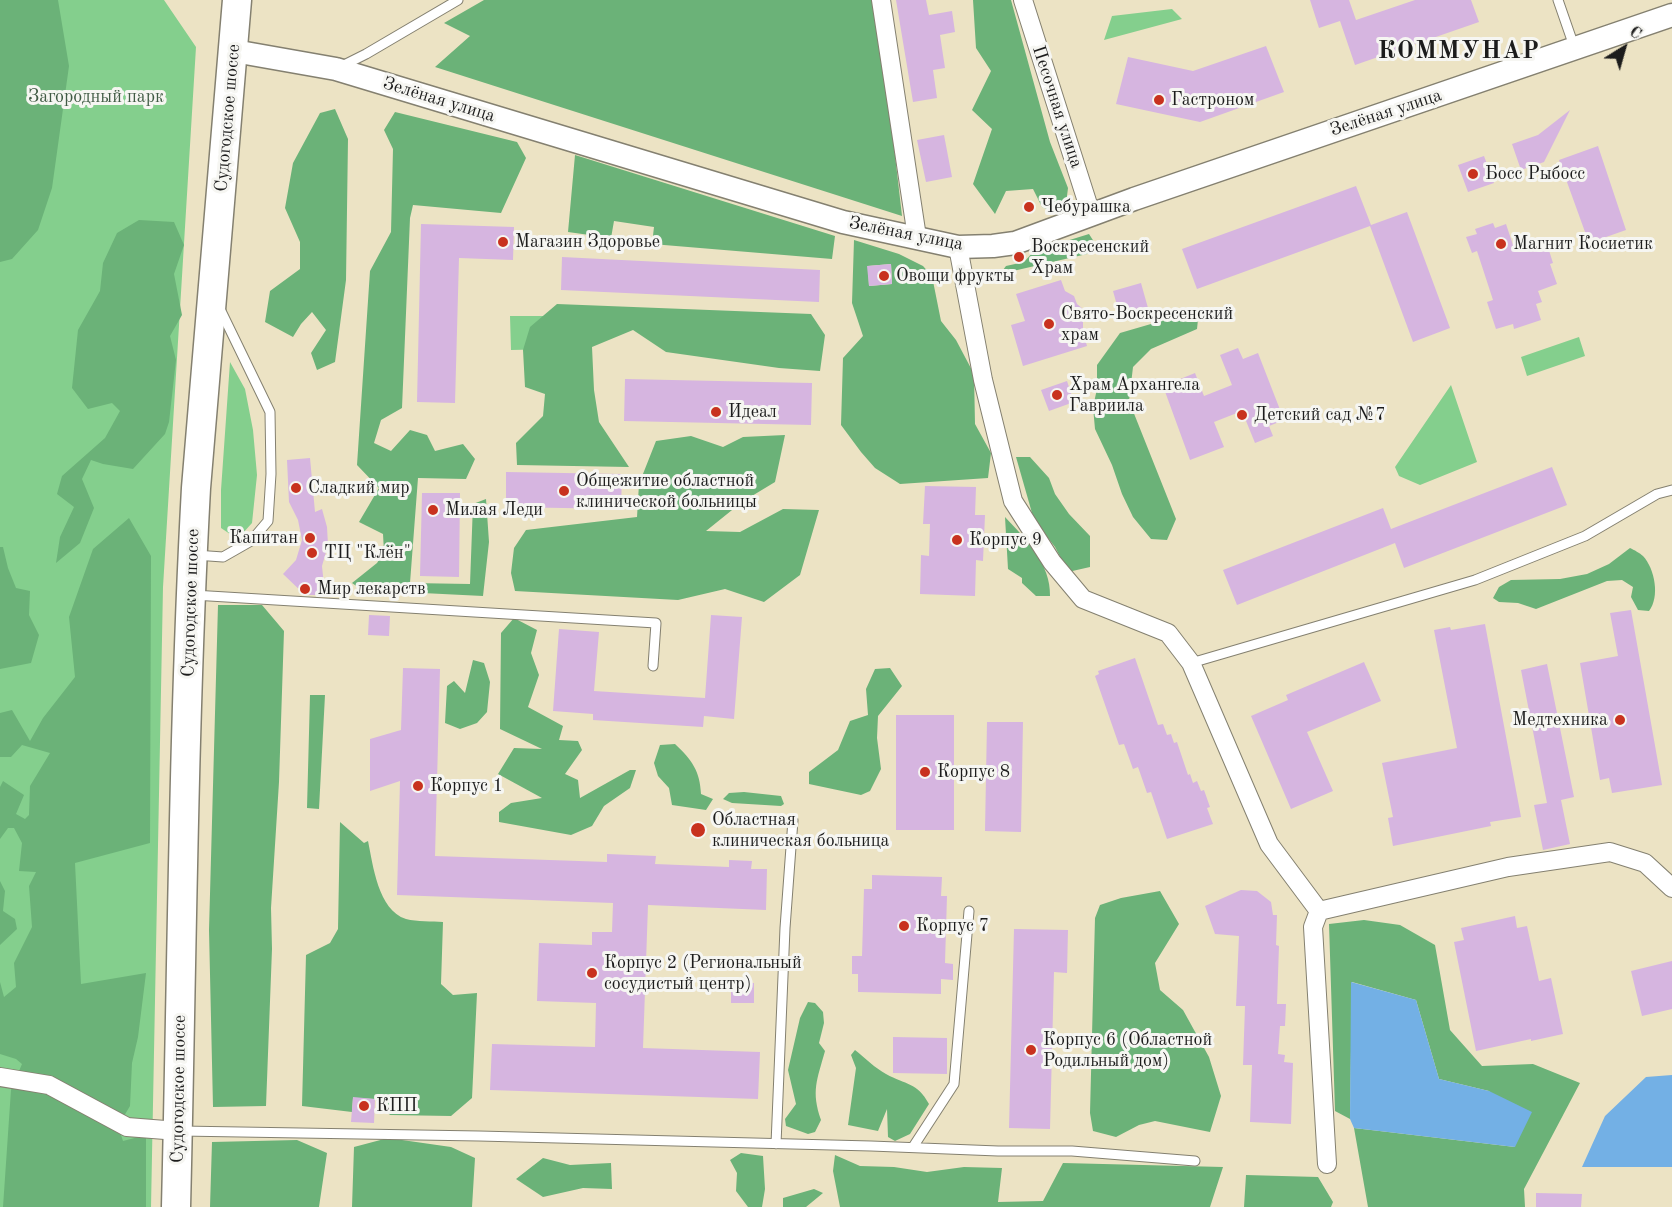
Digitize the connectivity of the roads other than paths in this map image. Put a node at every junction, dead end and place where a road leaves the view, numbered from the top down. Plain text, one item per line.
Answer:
1 (237, 0) edge
2 (458, 0) edge
3 (881, 0) edge
4 (1023, 0) edge
5 (1558, 0) edge
6 (1672, 15) edge
7 (1575, 49) junction
8 (234, 51) junction
9 (336, 69) junction
10 (1091, 214) junction
11 (917, 237) junction
12 (958, 247) junction
13 (213, 293) junction
14 (1672, 490) edge
15 (192, 555) junction
16 (190, 594) junction
17 (1191, 663) junction
18 (653, 666) dead end
19 (793, 820) dead end
20 (1672, 888) edge
21 (969, 911) dead end
22 (1318, 911) junction
23 (0, 1077) edge
24 (178, 1131) junction
25 (776, 1144) junction
26 (913, 1148) junction
27 (1195, 1161) dead end
28 (1327, 1164) dead end
29 (176, 1207) edge

1 - 8 main road, Судогодское шоссе
2 - 9 lane
3 - 11 street
4 - 10 street, Песочная улица
5 - 7 lane
6 - 7 street, Зелёная улица
7 - 10 street, Зелёная улица
8 - 9 street, Зелёная улица
8 - 13 main road, Судогодское шоссе
9 - 11 street, Зелёная улица
10 - 12 street, Зелёная улица
11 - 12 street, Зелёная улица
12 - 17 street
13 - 15 main road, Судогодское шоссе
13 - 15 lane
14 - 17 lane
15 - 16 main road, Судогодское шоссе
16 - 18 lane
16 - 24 main road, Судогодское шоссе
17 - 22 street
19 - 25 lane
20 - 22 street
21 - 26 lane
22 - 28 street
23 - 24 street
24 - 25 lane
24 - 29 main road, Судогодское шоссе
25 - 26 lane
26 - 27 lane

